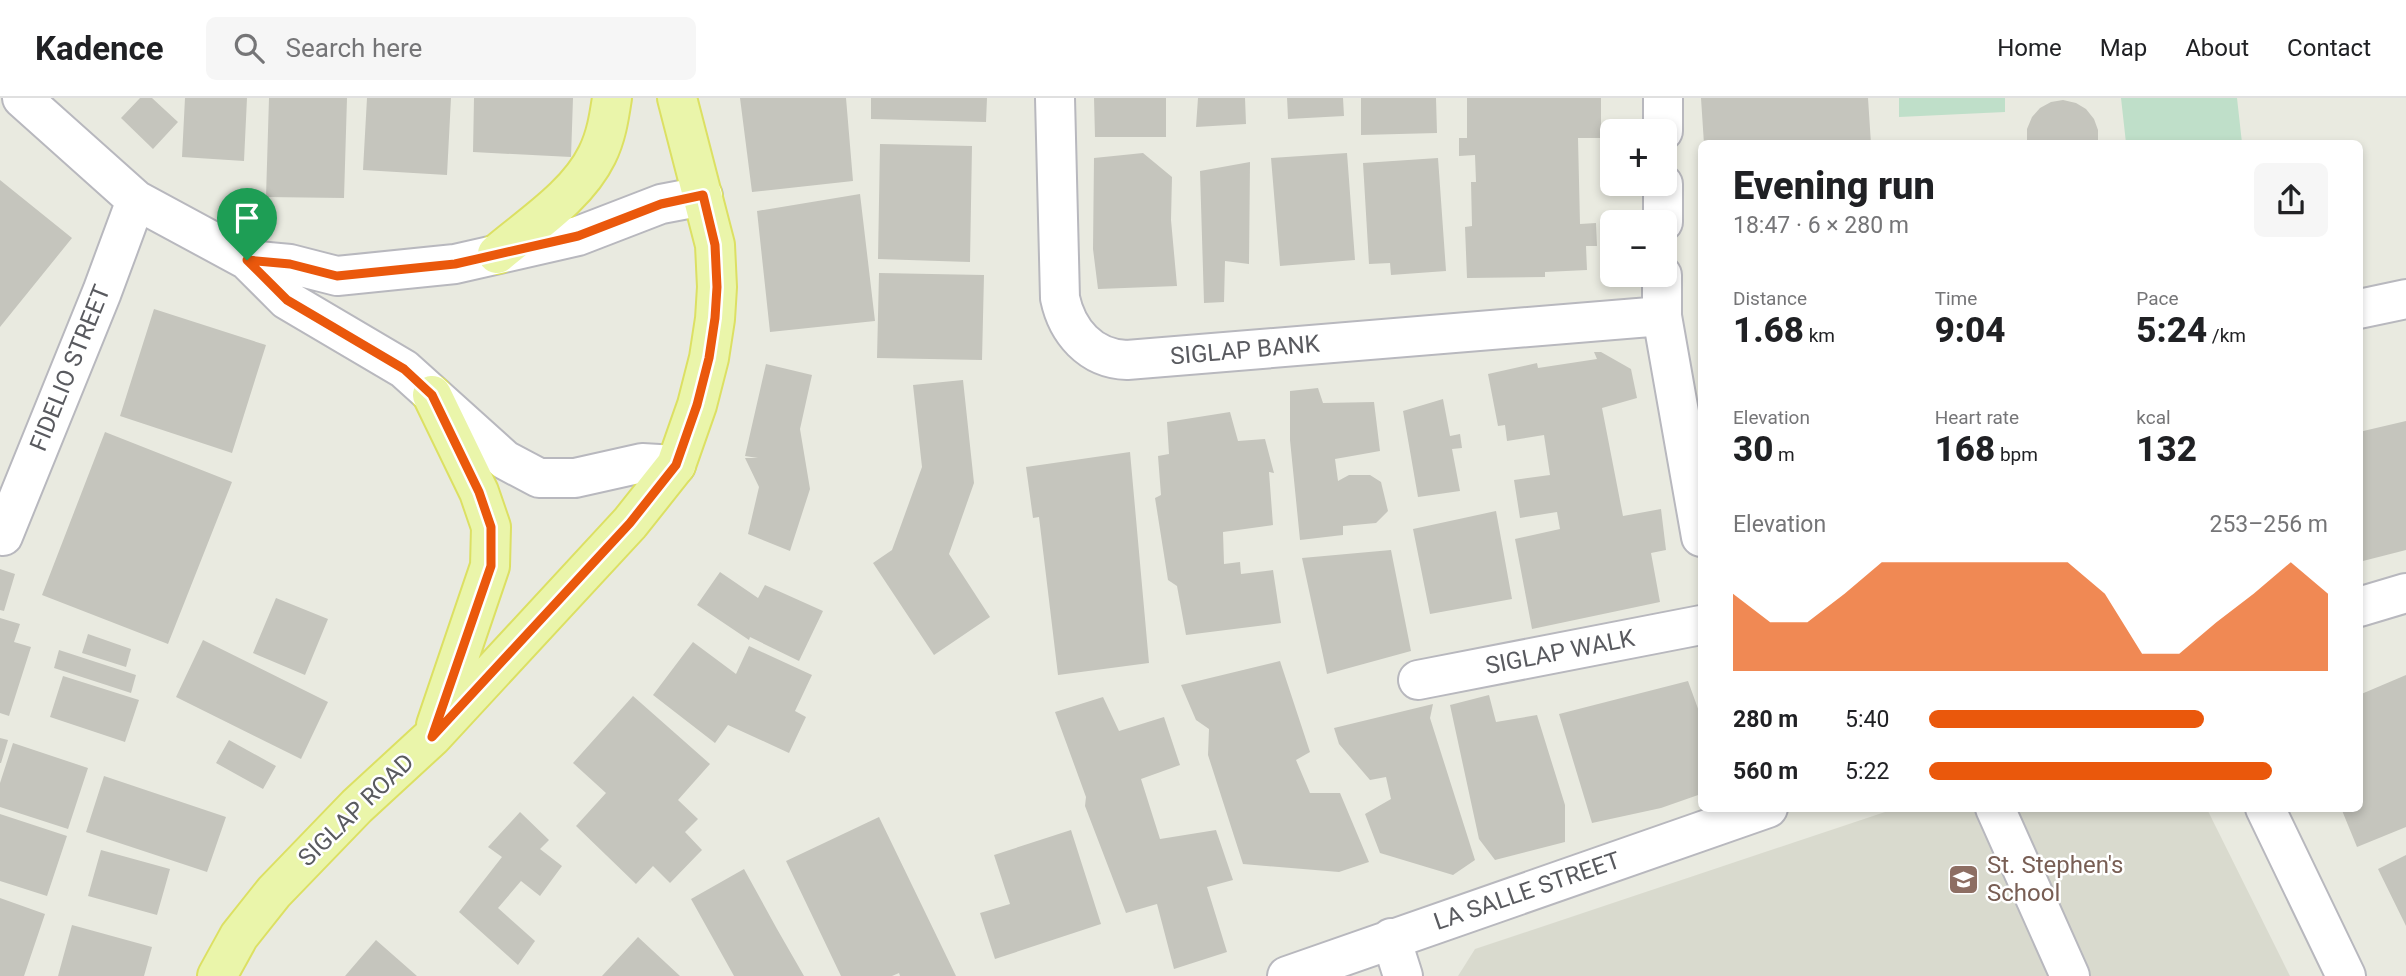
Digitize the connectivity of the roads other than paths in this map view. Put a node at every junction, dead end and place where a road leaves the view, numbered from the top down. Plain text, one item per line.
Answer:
1 (6, 98) edge
2 (22, 98) edge
3 (612, 98) edge
4 (677, 98) edge
5 (1055, 98) edge
6 (1663, 98) edge
7 (0, 105) edge
8 (1663, 119) edge
9 (703, 195) junction
10 (136, 200) junction
11 (497, 254) junction
12 (247, 260) junction
13 (337, 276) junction
14 (1662, 287) edge
15 (2406, 299) edge
16 (2363, 308) edge
17 (1662, 316) junction
18 (328, 324) junction
19 (432, 395) junction
20 (676, 465) junction
21 (1698, 520) edge
22 (4, 536) dead end
23 (2406, 593) edge
24 (2363, 606) edge
25 (1698, 626) edge
26 (1418, 680) dead end
27 (432, 737) junction
28 (1756, 812) edge
29 (1997, 812) edge
30 (2267, 812) edge
31 (1391, 938) junction
32 (217, 976) edge
33 (1287, 976) edge
34 (1402, 976) edge
35 (2070, 976) edge
36 (2346, 976) edge

1 - 7 street
2 - 10 street
3 - 11 main road
4 - 9 main road, SIGLAP ROAD
5 - 17 street, SIGLAP BANK
6 - 8 street
9 - 11 street
9 - 20 main road, SIGLAP ROAD
10 - 12 street
10 - 22 street, FIDELIO STREET
11 - 13 street
12 - 13 street
12 - 18 street
13 - 18 street
14 - 17 street
15 - 16 street
17 - 21 street
18 - 19 street
19 - 20 street
19 - 27 main road
20 - 27 main road, SIGLAP ROAD
23 - 24 street
25 - 26 street, SIGLAP WALK
27 - 32 main road, SIGLAP ROAD
28 - 31 street, LA SALLE STREET
29 - 35 street
30 - 36 street
31 - 33 street, LA SALLE STREET
31 - 34 street

